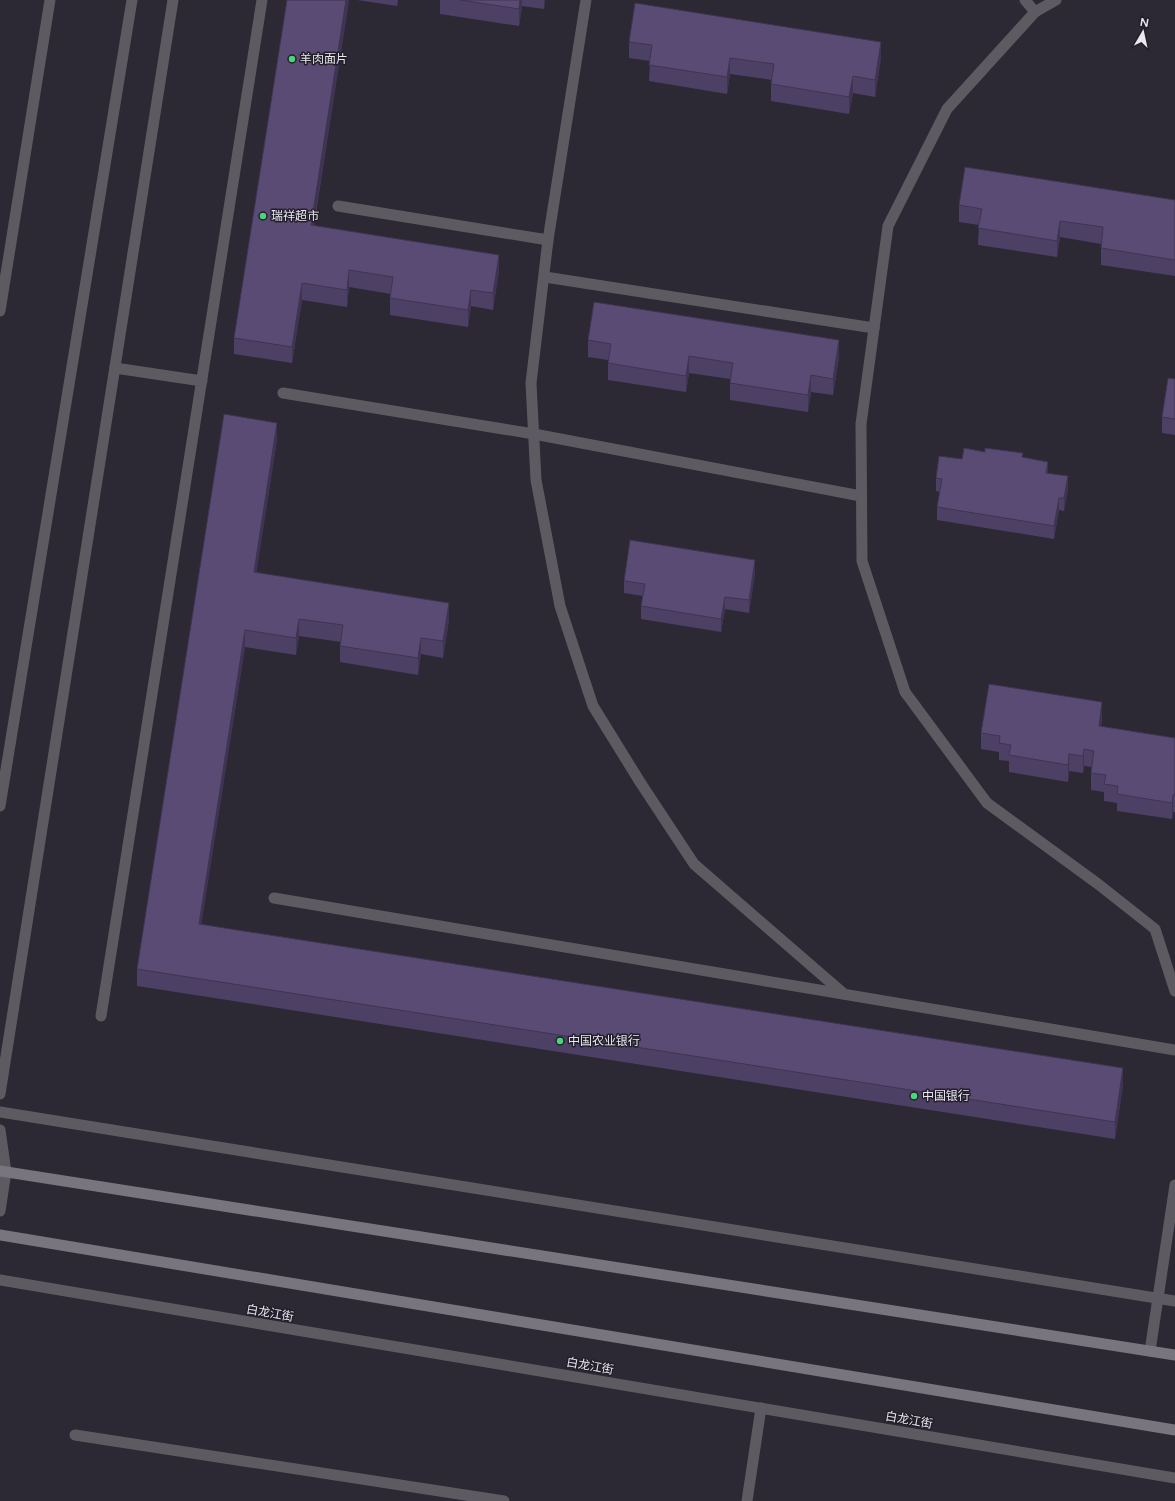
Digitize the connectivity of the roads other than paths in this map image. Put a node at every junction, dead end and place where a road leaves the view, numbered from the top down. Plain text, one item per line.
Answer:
1 (50, 0) edge
2 (132, 0) edge
3 (173, 0) edge
4 (262, 0) edge
5 (586, 0) edge
6 (1025, 0) edge
7 (1056, 0) edge
8 (1035, 12) junction
9 (338, 206) dead end
10 (548, 240) junction
11 (545, 277) junction
12 (0, 311) edge
13 (874, 328) junction
14 (115, 368) junction
15 (202, 382) junction
16 (284, 393) dead end
17 (534, 434) junction
18 (861, 496) junction
19 (0, 806) edge
20 (274, 898) dead end
21 (1175, 991) edge
22 (844, 994) junction
23 (101, 1016) dead end
24 (1175, 1050) edge
25 (0, 1094) edge
26 (0, 1112) edge
27 (0, 1130) edge
28 (3, 1171) edge
29 (1175, 1185) edge
30 (0, 1211) edge
31 (0, 1235) edge
32 (0, 1280) edge
33 (1158, 1298) junction
34 (1175, 1301) edge
35 (1150, 1351) junction
36 (1175, 1355) edge
37 (761, 1408) junction
38 (1175, 1430) edge
39 (75, 1435) dead end
40 (1175, 1478) edge
41 (504, 1501) edge
42 (747, 1501) edge

1 - 12 street
2 - 19 street
3 - 14 street
4 - 15 street
5 - 10 street
6 - 8 street
7 - 8 street
8 - 13 street
9 - 10 street
10 - 11 street
11 - 13 street
11 - 17 street
13 - 18 street
14 - 15 street
14 - 25 street
15 - 23 street
16 - 17 street
17 - 18 street
17 - 22 street
18 - 21 street
20 - 22 street
22 - 24 street
26 - 33 street
27 - 28 street
28 - 30 street
28 - 35 main road
29 - 33 street
31 - 38 main road
32 - 37 street, 白龙江街
33 - 34 street
33 - 35 street
35 - 36 main road
37 - 40 street, 白龙江街
37 - 42 street
39 - 41 street

